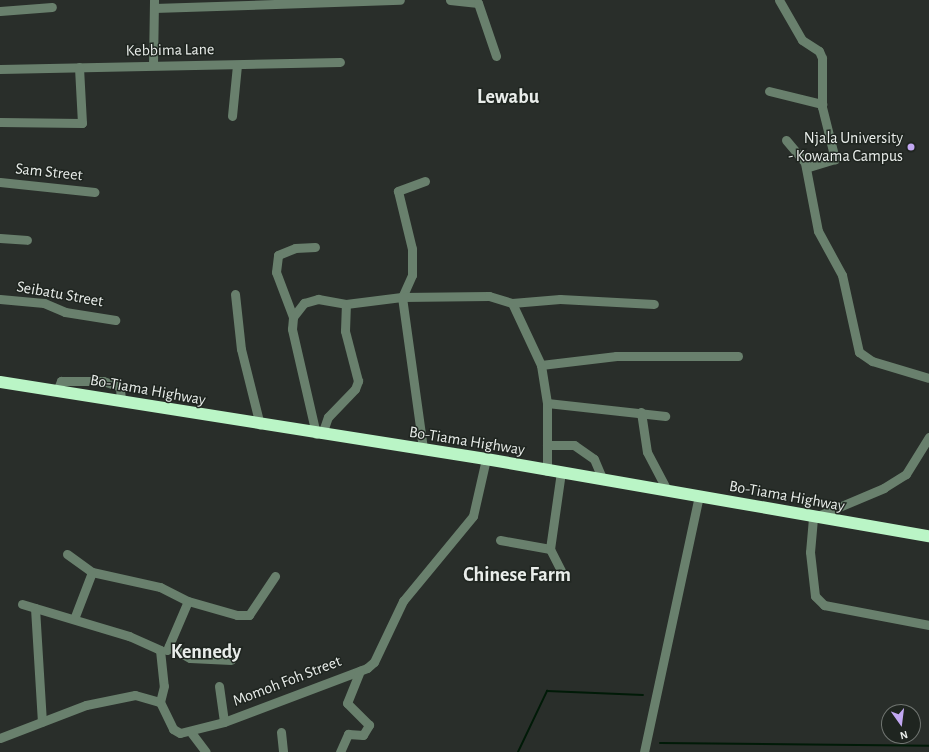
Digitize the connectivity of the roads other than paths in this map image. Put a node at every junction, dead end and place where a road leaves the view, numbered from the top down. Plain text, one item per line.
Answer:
1 (400, 0) edge
2 (450, 0) edge
3 (779, 0) edge
4 (328, 2) edge
5 (154, 4) edge
6 (52, 7) dead end
7 (0, 11) edge
8 (496, 56) dead end
9 (340, 62) dead end
10 (153, 65) junction
11 (237, 65) junction
12 (79, 67) junction
13 (0, 69) edge
14 (769, 91) dead end
15 (822, 104) junction
16 (232, 116) dead end
17 (0, 122) edge
18 (786, 140) dead end
19 (806, 168) junction
20 (424, 180) dead end
21 (0, 182) edge
22 (94, 192) dead end
23 (0, 238) edge
24 (27, 240) dead end
25 (315, 247) dead end
26 (235, 294) dead end
27 (402, 297) junction
28 (0, 299) edge
29 (512, 303) junction
30 (346, 304) junction
31 (654, 304) dead end
32 (293, 317) junction
33 (115, 320) dead end
34 (738, 356) dead end
35 (541, 365) junction
36 (929, 378) edge
37 (0, 382) edge
38 (57, 391) junction
39 (121, 401) junction
40 (547, 403) junction
41 (641, 412) junction
42 (665, 416) dead end
43 (260, 426) junction
44 (319, 434) junction
45 (929, 437) edge
46 (547, 445) junction
47 (423, 449) junction
48 (486, 459) junction
49 (547, 470) junction
50 (561, 472) junction
51 (602, 480) junction
52 (667, 490) junction
53 (699, 496) junction
54 (813, 518) junction
55 (929, 536) edge
56 (500, 540) dead end
57 (550, 549) junction
58 (67, 554) dead end
59 (92, 572) junction
60 (275, 576) dead end
61 (564, 576) dead end
62 (188, 601) junction
63 (22, 604) dead end
64 (35, 608) junction
65 (74, 619) junction
66 (929, 625) edge
67 (169, 646) junction
68 (163, 656) junction
69 (231, 660) dead end
70 (360, 671) junction
71 (219, 686) dead end
72 (160, 702) junction
73 (42, 722) junction
74 (224, 722) junction
75 (190, 731) junction
76 (281, 732) dead end
77 (0, 738) edge
78 (206, 752) edge
79 (283, 752) edge
80 (340, 752) edge
81 (644, 752) edge

1 - 4 street
2 - 8 street
3 - 15 street
4 - 5 street
5 - 10 street
6 - 7 street
9 - 11 street, Kebbima Lane
10 - 11 street, Kebbima Lane
10 - 12 street, Kebbima Lane
11 - 16 street
12 - 13 street, Kebbima Lane
12 - 17 street
14 - 15 street
15 - 19 street
18 - 19 street
19 - 36 street
20 - 27 street
21 - 22 street, Sam Street
23 - 24 street
25 - 32 street
26 - 43 street
27 - 29 street
27 - 30 street
27 - 47 street
28 - 33 street, Seibatu Street
29 - 31 street
29 - 35 street
30 - 32 street
30 - 44 street
32 - 44 street
34 - 35 street
35 - 40 street
37 - 38 highway, Bo-Tiama Highway
38 - 39 highway, Bo-Tiama Highway
38 - 39 street
39 - 43 highway, Bo-Tiama Highway
40 - 41 street
40 - 46 street
41 - 42 street
41 - 52 street
43 - 44 highway, Bo-Tiama Highway
44 - 47 highway, Bo-Tiama Highway
45 - 54 street
46 - 49 street
46 - 51 street
47 - 48 highway, Bo-Tiama Highway
48 - 49 highway, Bo-Tiama Highway
48 - 70 street, Momoh Foh Street
49 - 50 highway, Bo-Tiama Highway
50 - 51 highway, Bo-Tiama Highway
50 - 57 street
51 - 52 highway, Bo-Tiama Highway
52 - 53 highway, Bo-Tiama Highway
53 - 54 highway, Bo-Tiama Highway
53 - 81 street
54 - 55 highway, Bo-Tiama Highway
54 - 66 street
56 - 57 street
57 - 61 street
58 - 59 street
59 - 62 street
59 - 65 street
60 - 62 street
62 - 67 street
63 - 64 street
64 - 65 street
64 - 73 street
65 - 68 street
67 - 68 street
67 - 69 street
68 - 72 street
70 - 74 street, Momoh Foh Street
70 - 80 street
71 - 74 street
72 - 73 street
72 - 75 street, Momoh Foh Street
73 - 77 street
74 - 75 street, Momoh Foh Street
75 - 78 street
76 - 79 street

